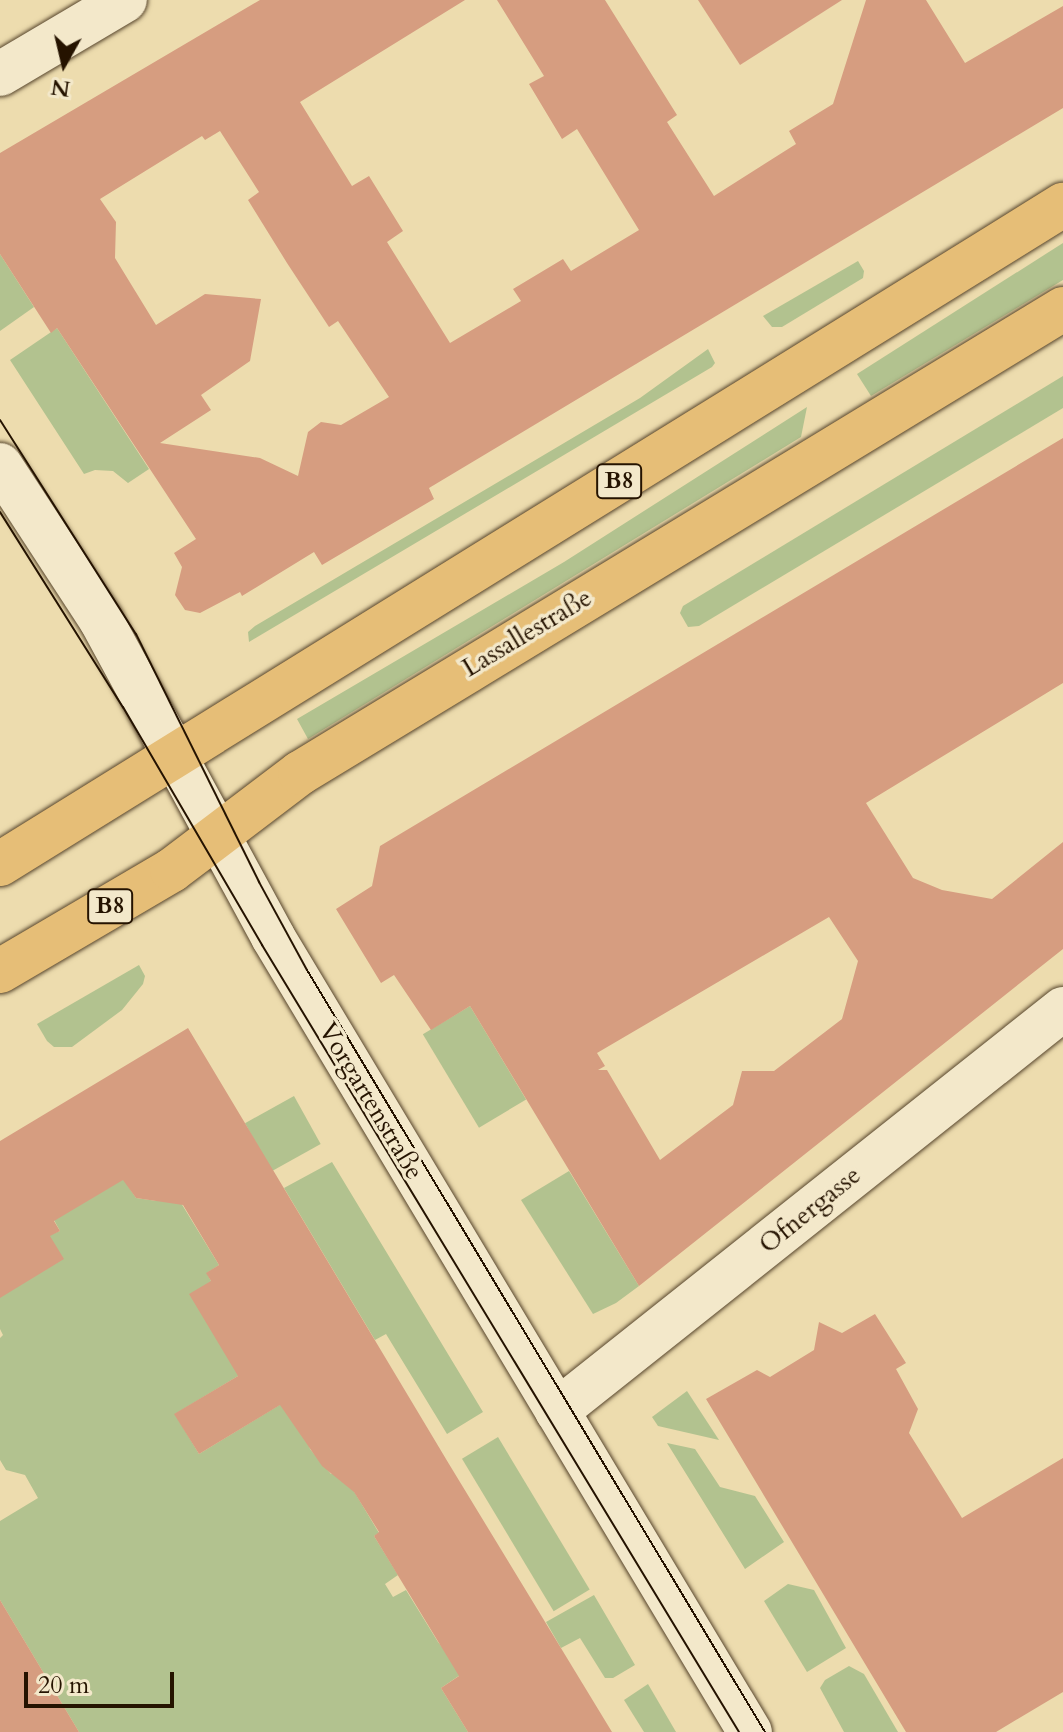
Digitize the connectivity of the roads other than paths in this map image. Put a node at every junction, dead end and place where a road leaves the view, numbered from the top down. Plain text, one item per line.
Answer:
1 (125, 0) edge
2 (0, 74) edge
3 (1063, 205) edge
4 (1063, 309) edge
5 (0, 465) edge
6 (172, 755) junction
7 (218, 838) junction
8 (0, 864) edge
9 (0, 971) edge
10 (1063, 1009) edge
11 (557, 1411) junction
12 (750, 1732) edge

1 - 2 street
3 - 6 main road, B8
4 - 7 main road, Lassallestraße / B8
5 - 6 street, Vorgartenstraße
6 - 7 street, Vorgartenstraße
6 - 8 main road, B8
7 - 9 main road, Lassallestraße / B8
7 - 11 street, Vorgartenstraße
10 - 11 street, Ofnergasse
11 - 12 street, Vorgartenstraße

